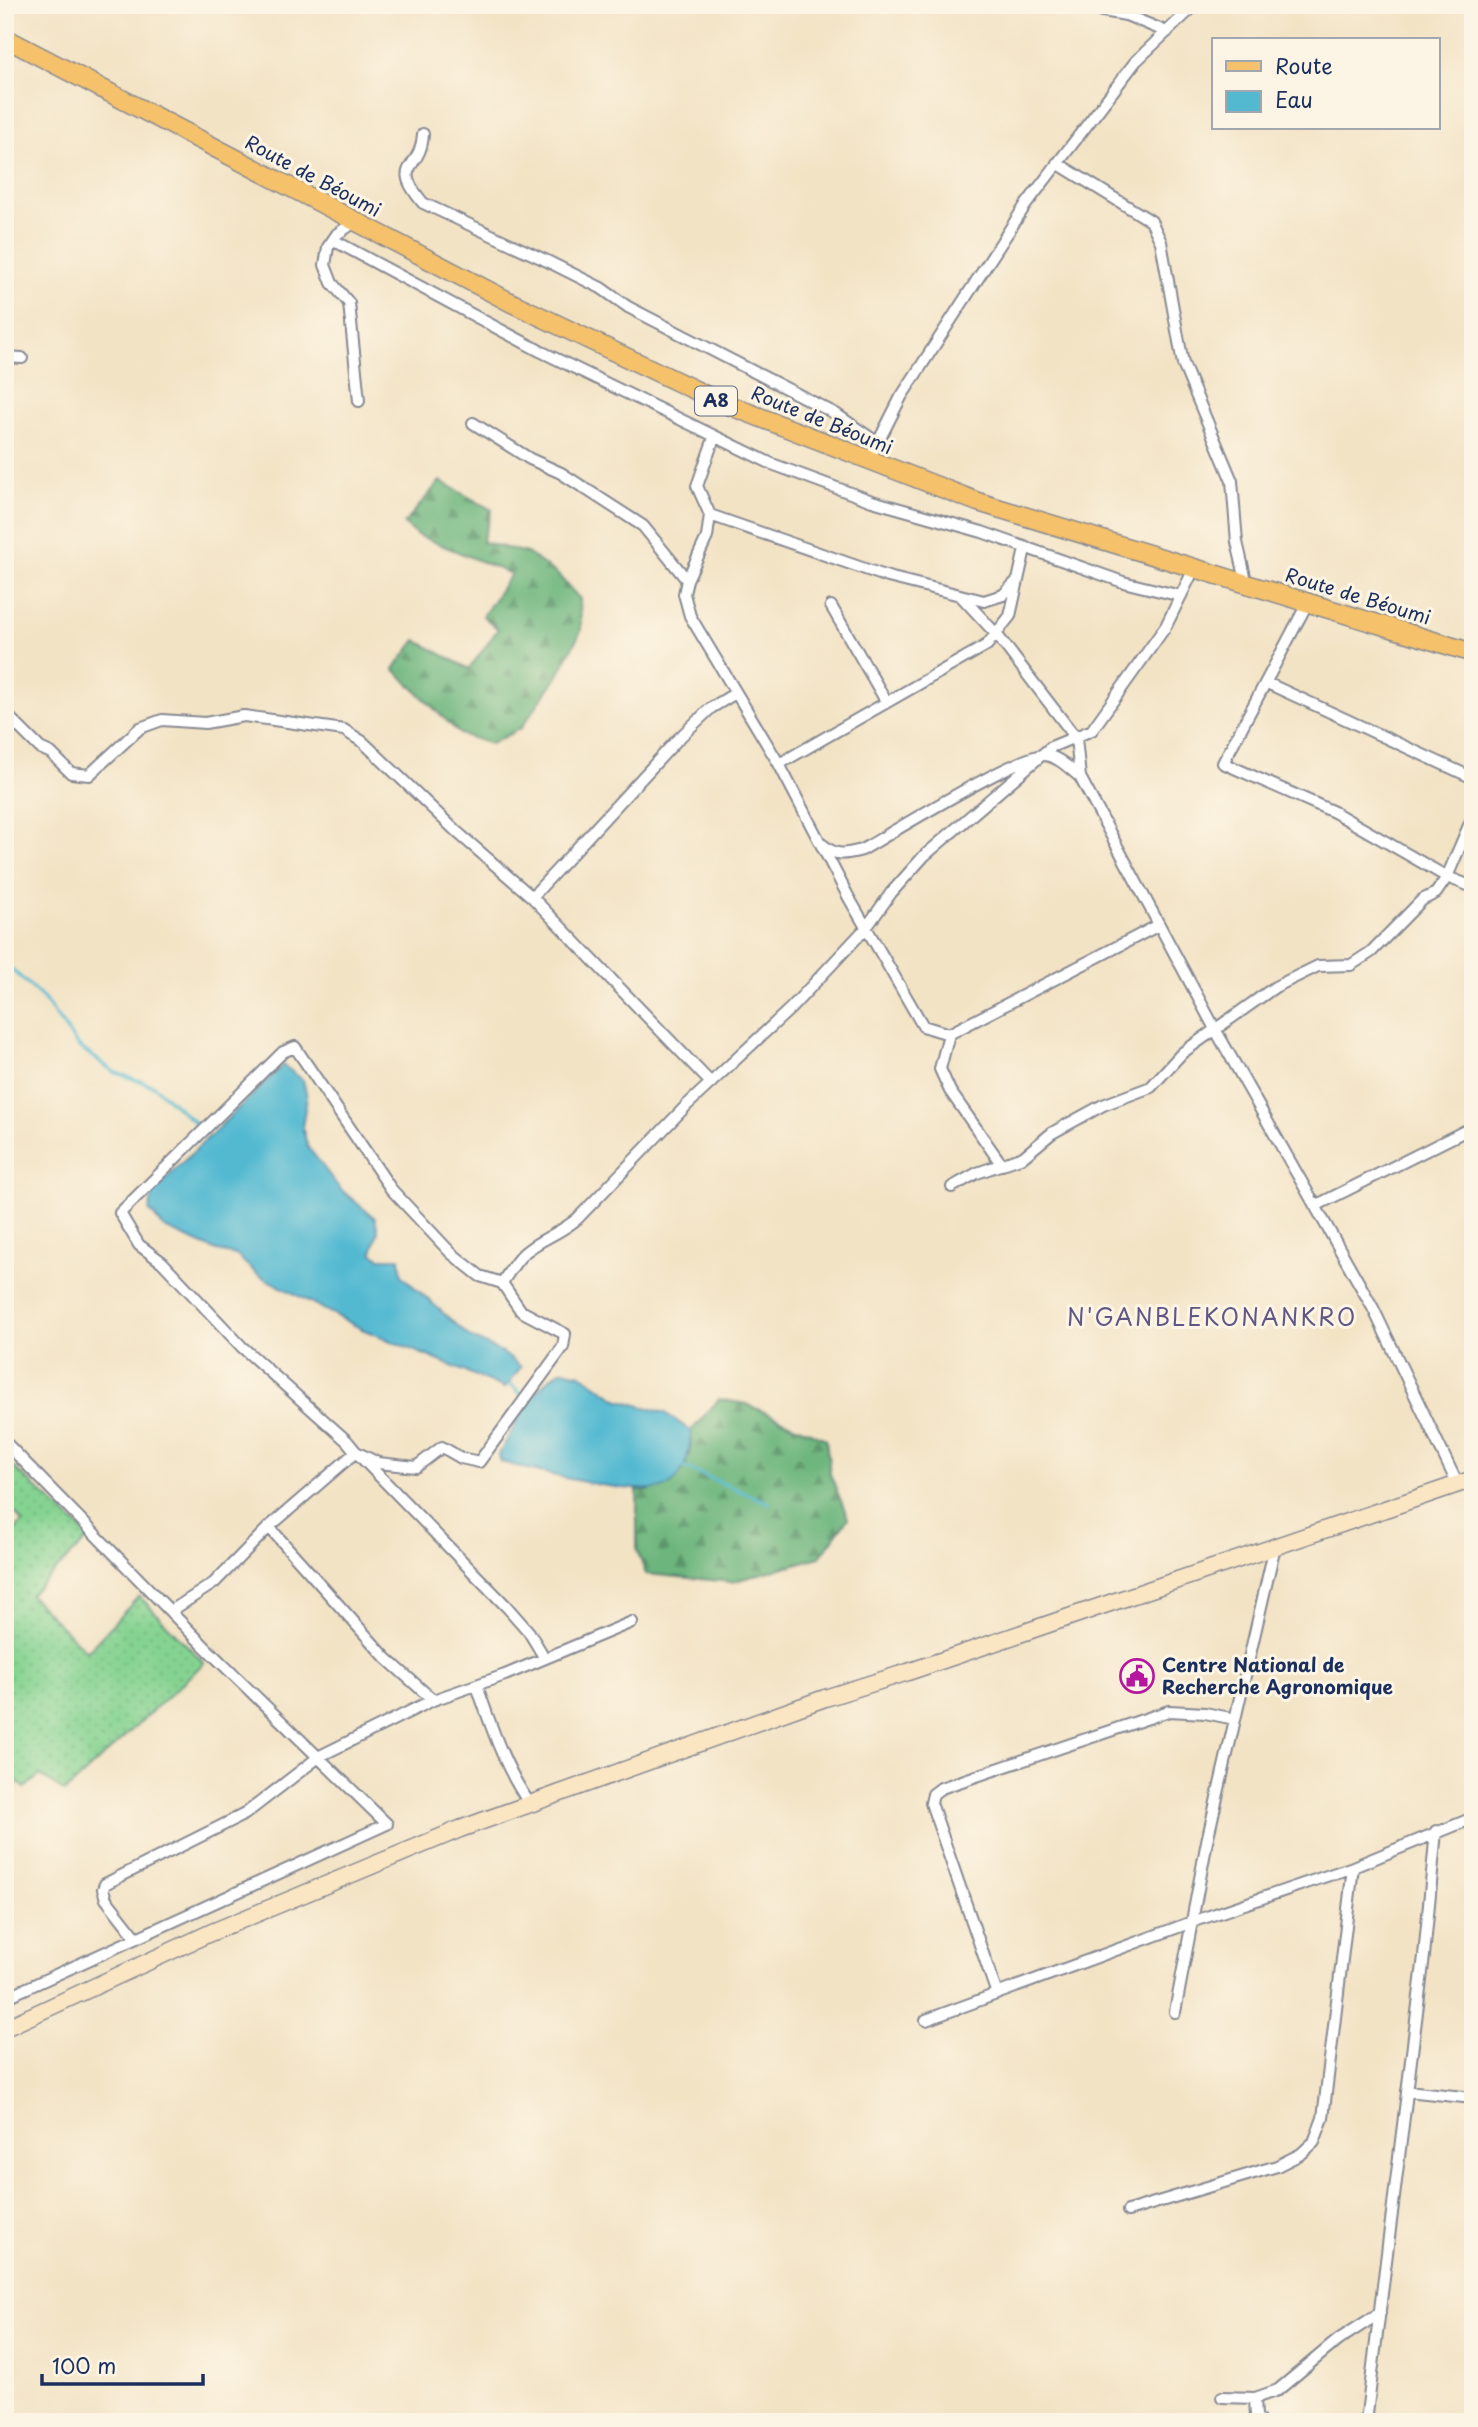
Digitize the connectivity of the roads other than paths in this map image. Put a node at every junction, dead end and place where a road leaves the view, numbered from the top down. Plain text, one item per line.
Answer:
1 (1087, 5) edge
2 (1195, 5) edge
3 (1125, 10) edge
4 (1167, 32) junction
5 (5, 38) edge
6 (423, 134) dead end
7 (1057, 163) junction
8 (355, 222) junction
9 (333, 240) junction
10 (5, 357) edge
11 (22, 358) dead end
12 (359, 401) dead end
13 (473, 424) dead end
14 (714, 438) junction
15 (876, 441) junction
16 (868, 462) junction
17 (710, 515) junction
18 (1026, 549) junction
19 (1194, 569) junction
20 (687, 580) junction
21 (1016, 582) junction
22 (1247, 585) junction
23 (961, 596) junction
24 (1181, 596) junction
25 (1308, 602) junction
26 (831, 606) dead end
27 (997, 635) junction
28 (1473, 653) edge
29 (1267, 683) junction
30 (734, 694) junction
31 (886, 701) junction
32 (5, 713) edge
33 (1076, 738) junction
34 (1043, 755) junction
35 (779, 764) junction
36 (1080, 777) junction
37 (1473, 778) edge
38 (1473, 816) edge
39 (818, 841) junction
40 (1447, 877) junction
41 (1473, 887) edge
42 (532, 897) junction
43 (1159, 925) junction
44 (866, 928) junction
45 (1215, 1029) junction
46 (949, 1034) junction
47 (711, 1083) junction
48 (1473, 1127) edge
49 (1002, 1165) junction
50 (952, 1187) dead end
51 (1315, 1206) junction
52 (502, 1283) junction
53 (5, 1443) edge
54 (356, 1452) junction
55 (1465, 1482) edge
56 (269, 1527) junction
57 (1275, 1546) junction
58 (171, 1611) junction
59 (632, 1622) dead end
60 (544, 1657) junction
61 (477, 1686) junction
62 (433, 1700) junction
63 (1235, 1719) junction
64 (320, 1756) junction
65 (530, 1804) junction
66 (1473, 1818) edge
67 (1436, 1831) junction
68 (1353, 1867) junction
69 (1192, 1922) junction
70 (135, 1936) junction
71 (998, 1994) junction
72 (5, 1998) edge
73 (1175, 2012) dead end
74 (926, 2020) dead end
75 (5, 2028) edge
76 (1407, 2091) junction
77 (1473, 2098) edge
78 (1128, 2211) dead end
79 (1380, 2313) junction
80 (1222, 2397) dead end
81 (1255, 2398) junction
82 (1260, 2422) edge
83 (1366, 2422) edge

1 - 3 street
2 - 4 street
3 - 4 street
4 - 7 street
5 - 8 main road, Route de Béoumi / A8
6 - 15 street
7 - 15 street
7 - 22 street
8 - 9 street
8 - 16 main road, Route de Béoumi / A8
9 - 12 street
9 - 14 street
10 - 11 street
13 - 20 street
14 - 17 street
14 - 18 street
15 - 16 street
16 - 19 main road, Route de Béoumi / A8
17 - 20 street
17 - 23 street
18 - 21 street
18 - 24 street
19 - 22 main road, Route de Béoumi / A8
19 - 24 street
20 - 30 street
21 - 23 street
21 - 27 street
22 - 25 main road, Route de Béoumi / A8
23 - 27 street
24 - 33 street
25 - 28 main road, Route de Béoumi / A8
25 - 29 street
26 - 31 street
27 - 31 street
27 - 33 street
29 - 37 street
29 - 40 street
30 - 35 street
30 - 42 street
31 - 35 street
32 - 42 street
33 - 34 street
33 - 36 street
34 - 36 street
34 - 39 street
34 - 44 street
35 - 39 street
36 - 43 street
38 - 40 street
39 - 44 street
40 - 41 street
40 - 45 street
42 - 47 street
43 - 45 street
43 - 46 street
44 - 46 street
44 - 47 street
45 - 49 street
45 - 51 street
46 - 49 street
47 - 52 street
48 - 51 street
49 - 50 street
51 - 55 street
52 - 54 street
52 - 54 street
53 - 58 street
54 - 56 street
54 - 60 street
55 - 57 main road
56 - 58 street
56 - 62 street
57 - 63 street
57 - 65 main road
58 - 64 street
59 - 60 street
60 - 61 street
61 - 62 street
61 - 65 street
62 - 64 street
63 - 69 street
63 - 71 street
64 - 70 street
64 - 70 street
65 - 75 main road
66 - 67 street
67 - 68 street
67 - 76 street
68 - 69 street
68 - 78 street
69 - 71 street
69 - 73 street
70 - 72 street
71 - 74 street
76 - 77 street
76 - 79 street
79 - 81 street
79 - 83 street
80 - 81 street
81 - 82 street

